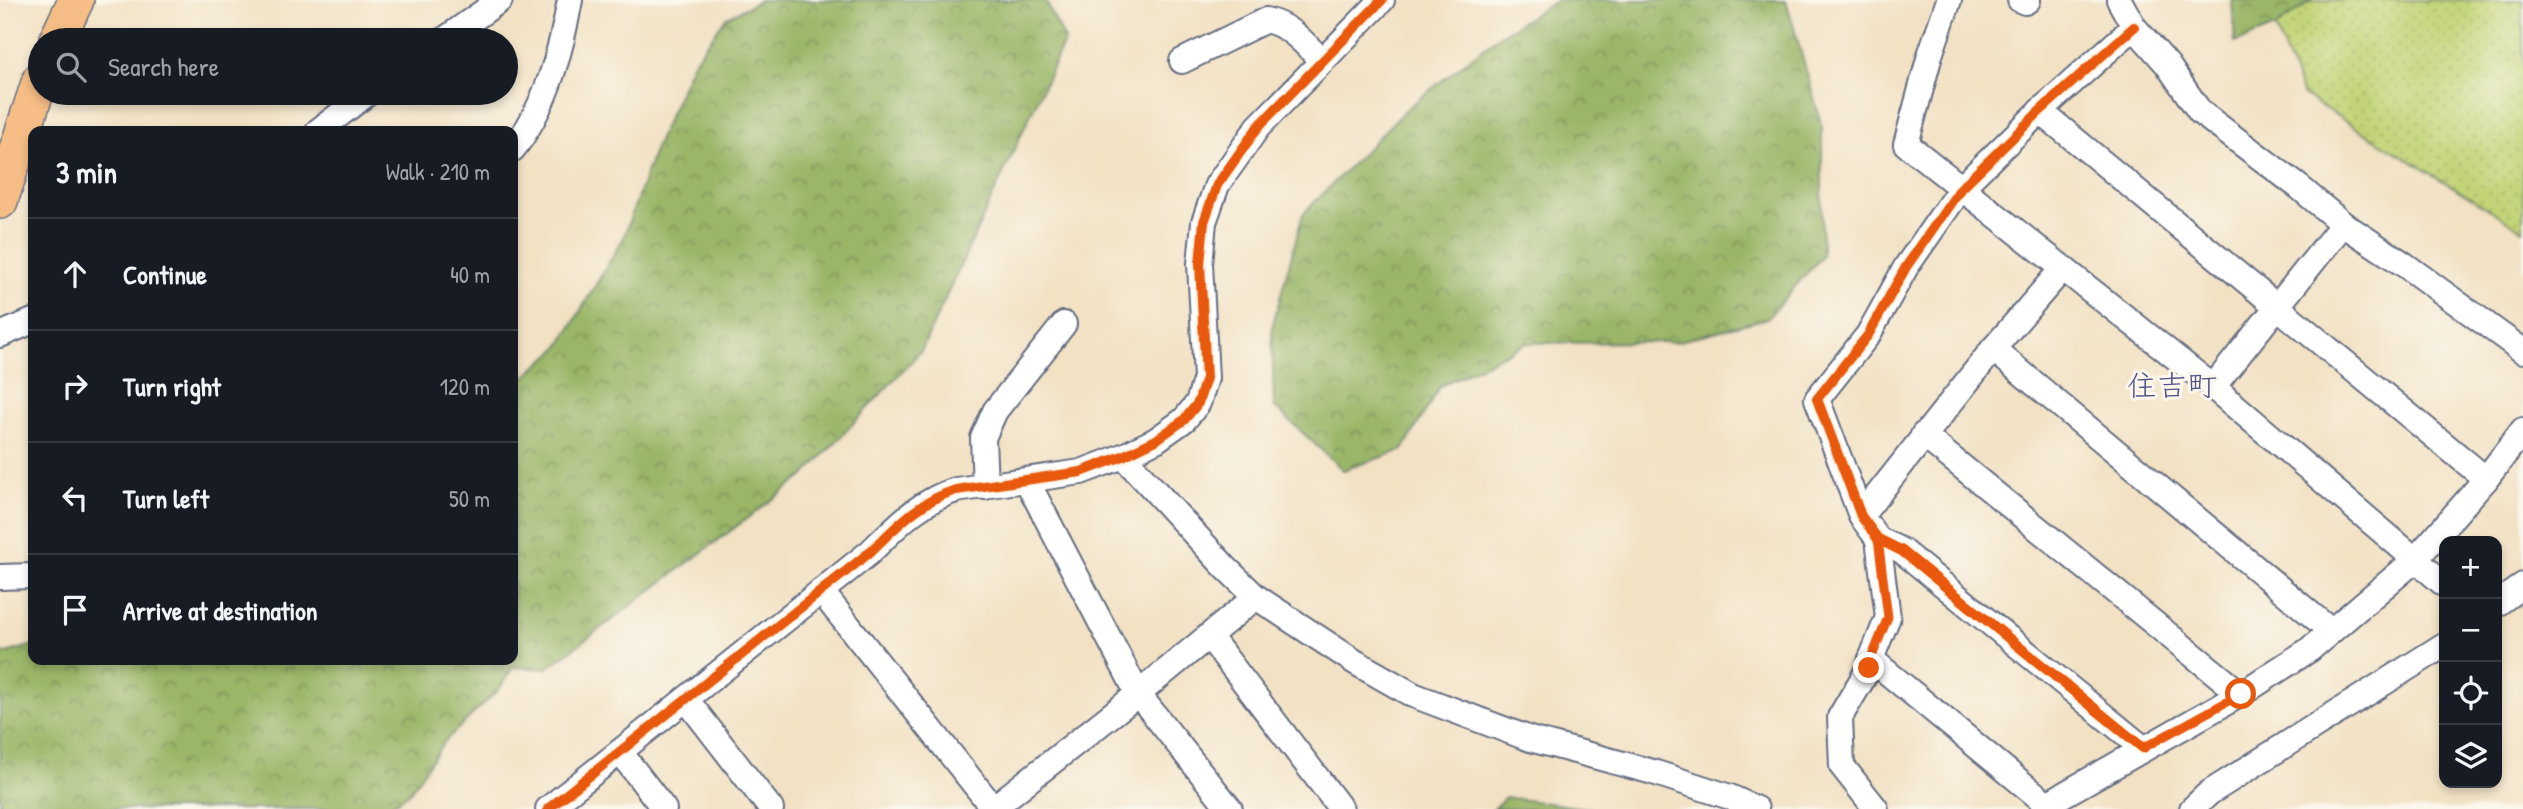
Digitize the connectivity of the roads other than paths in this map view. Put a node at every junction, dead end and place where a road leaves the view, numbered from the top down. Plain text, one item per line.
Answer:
1 (76, 0) edge
2 (500, 0) edge
3 (570, 0) edge
4 (1382, 0) edge
5 (1949, 0) edge
6 (2020, 0) edge
7 (2028, 0) edge
8 (2119, 0) edge
9 (2134, 27) junction
10 (63, 28) edge
11 (461, 28) edge
12 (1182, 61) dead end
13 (1322, 61) junction
14 (32, 105) edge
15 (352, 105) edge
16 (2040, 111) junction
17 (325, 126) edge
18 (518, 143) edge
19 (1961, 188) junction
20 (0, 201) edge
21 (2343, 224) junction
22 (2063, 268) junction
23 (2278, 307) junction
24 (28, 323) edge
25 (1063, 324) dead end
26 (0, 335) edge
27 (1993, 349) junction
28 (2523, 351) edge
29 (2213, 387) junction
30 (2523, 429) edge
31 (1923, 435) junction
32 (1123, 456) junction
33 (2486, 479) junction
34 (1027, 481) junction
35 (985, 486) junction
36 (1861, 516) junction
37 (1878, 539) junction
38 (2415, 560) junction
39 (28, 576) edge
40 (0, 578) edge
41 (2439, 579) edge
42 (2523, 585) edge
43 (821, 591) junction
44 (1256, 597) junction
45 (2502, 600) edge
46 (2331, 631) junction
47 (1209, 636) junction
48 (2439, 648) edge
49 (1871, 659) junction
50 (1138, 694) junction
51 (2241, 694) junction
52 (686, 699) junction
53 (2143, 748) junction
54 (620, 752) junction
55 (2045, 807) edge
56 (552, 808) edge
57 (664, 809) edge
58 (771, 809) edge
59 (993, 809) edge
60 (1230, 809) edge
61 (1342, 809) edge
62 (1756, 809) edge
63 (1876, 809) edge
64 (2192, 809) edge

1 - 10 highway
2 - 11 street
3 - 18 street
4 - 13 street
5 - 19 street
6 - 7 street
8 - 9 street
9 - 16 street
9 - 21 street
12 - 13 street
13 - 32 street
14 - 20 highway
15 - 17 street
16 - 19 street
16 - 23 street
19 - 22 street
19 - 36 street
21 - 23 street
21 - 28 street
22 - 27 street
22 - 29 street
23 - 29 street
23 - 33 street
24 - 26 street
25 - 35 street
27 - 31 street
27 - 46 street
29 - 38 street
30 - 33 street
31 - 36 street
31 - 51 street
32 - 34 street
32 - 44 street
33 - 38 street
34 - 35 street
34 - 50 street
35 - 43 street
36 - 37 street
37 - 49 street
37 - 53 street
38 - 41 street
38 - 46 street
39 - 40 street
42 - 45 street
43 - 52 street
43 - 59 street
44 - 47 street
44 - 62 street
46 - 51 street
47 - 50 street
47 - 61 street
48 - 64 street
49 - 55 street
49 - 63 street
50 - 59 street
50 - 60 street
51 - 53 street
52 - 54 street
52 - 58 street
53 - 55 street
54 - 56 street
54 - 57 street

